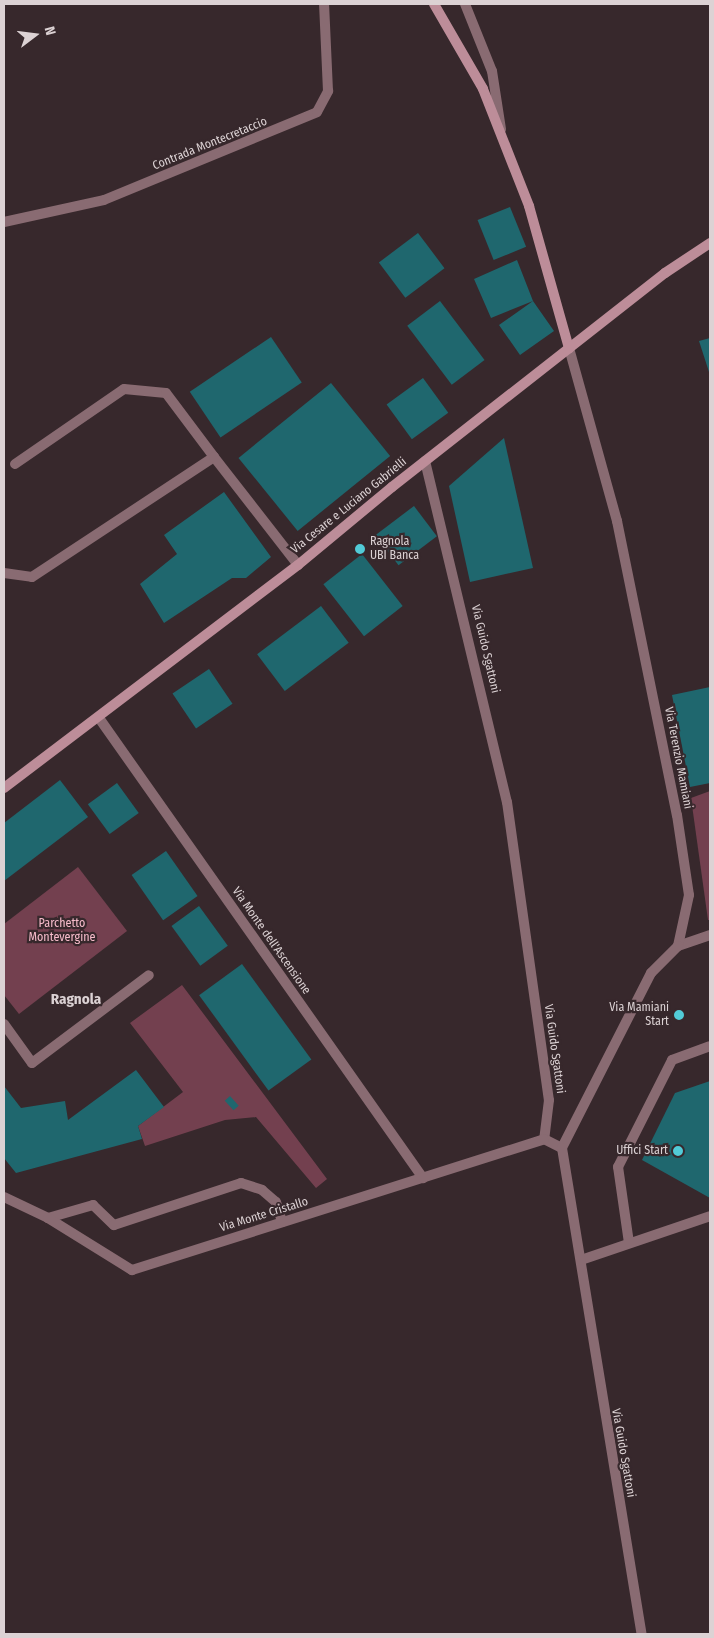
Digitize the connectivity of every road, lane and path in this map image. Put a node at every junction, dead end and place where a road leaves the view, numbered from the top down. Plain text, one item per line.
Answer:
1 (324, 4) edge
2 (434, 4) edge
3 (465, 4) edge
4 (503, 141) junction
5 (4, 222) edge
6 (710, 243) edge
7 (569, 348) junction
8 (214, 457) junction
9 (425, 461) junction
10 (15, 464) dead end
11 (298, 565) junction
12 (4, 573) edge
13 (99, 718) junction
14 (4, 788) edge
15 (710, 935) edge
16 (678, 946) junction
17 (149, 975) dead end
18 (4, 1024) edge
19 (710, 1046) edge
20 (544, 1139) junction
21 (562, 1148) junction
22 (423, 1178) junction
23 (4, 1197) edge
24 (710, 1216) edge
25 (48, 1218) junction
26 (282, 1222) junction
27 (629, 1244) junction
28 (581, 1260) junction
29 (642, 1634) edge

1 - 5 street, Contrada Montecretaccio
2 - 4 main road
3 - 4 street
4 - 7 main road
6 - 7 main road, Via Cesare e Luciano Gabrielli
7 - 9 main road, Via Cesare e Luciano Gabrielli
7 - 16 street, Via Terenzio Mamiani
8 - 10 street
8 - 11 street
8 - 12 street
9 - 11 main road, Via Cesare e Luciano Gabrielli
9 - 20 street, Via Guido Sgattoni
11 - 13 main road, Via Cesare e Luciano Gabrielli
13 - 14 main road, Via Cesare e Luciano Gabrielli
13 - 22 street, Via Monte dell'Ascensione
15 - 16 street
16 - 21 street
17 - 18 street
19 - 27 street
20 - 21 street
20 - 22 street, Via Monte Cristallo
21 - 28 street, Via Guido Sgattoni
22 - 26 street, Via Monte Cristallo
23 - 25 street, Via Monte Cristallo
24 - 27 street
25 - 26 street, Via Monte Cristallo
25 - 26 street
27 - 28 street
28 - 29 street, Via Guido Sgattoni

